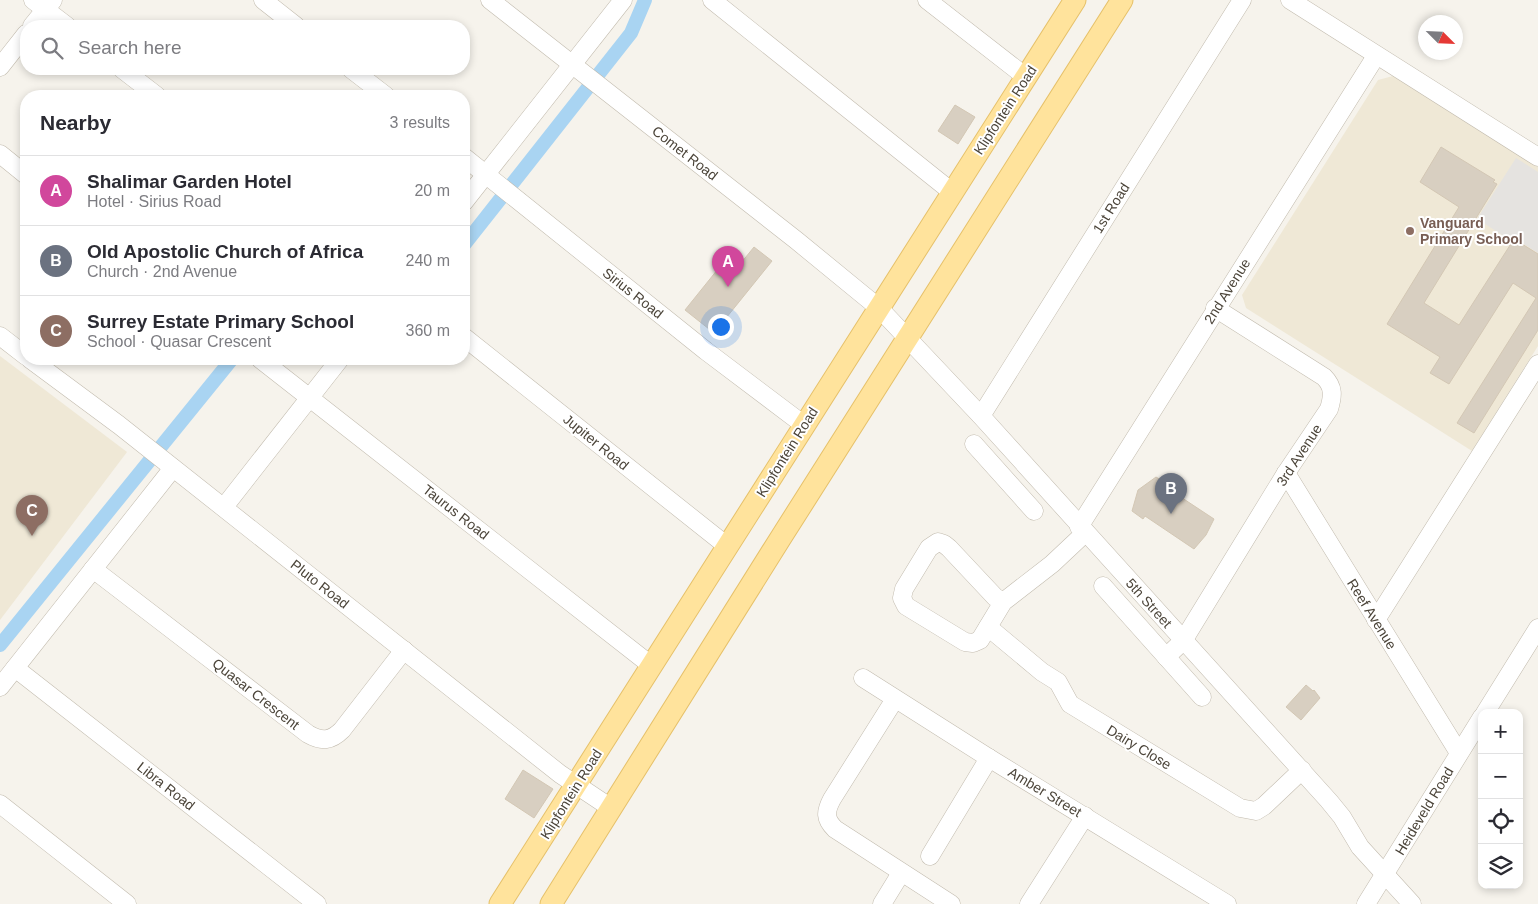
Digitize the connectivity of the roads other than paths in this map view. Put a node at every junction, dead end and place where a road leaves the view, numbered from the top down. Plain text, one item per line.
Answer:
1 (263, 0) edge
2 (490, 0) edge
3 (623, 0) edge
4 (712, 0) edge
5 (927, 0) edge
6 (1075, 0) edge
7 (1122, 0) edge
8 (1242, 0) edge
9 (1290, 0) edge
10 (44, 3) edge
11 (1313, 6) edge
12 (35, 20) edge
13 (61, 20) edge
14 (288, 20) edge
15 (20, 42) edge
16 (1376, 56) junction
17 (572, 65) junction
18 (0, 67) edge
19 (130, 75) edge
20 (359, 75) edge
21 (1026, 77) junction
22 (149, 90) edge
23 (378, 90) edge
24 (0, 154) edge
25 (1538, 157) edge
26 (470, 162) edge
27 (20, 169) edge
28 (491, 179) junction
29 (952, 192) junction
30 (470, 197) edge
31 (879, 308) junction
32 (1215, 308) junction
33 (0, 336) edge
34 (907, 339) junction
35 (470, 342) edge
36 (20, 351) edge
37 (1538, 364) edge
38 (38, 365) edge
39 (268, 365) edge
40 (335, 365) edge
41 (310, 398) junction
42 (981, 416) junction
43 (804, 425) junction
44 (974, 444) dead end
45 (168, 464) junction
46 (1027, 468) junction
47 (1286, 474) junction
48 (1009, 483) junction
49 (224, 507) junction
50 (1034, 511) dead end
51 (1082, 530) junction
52 (727, 546) junction
53 (93, 569) junction
54 (1103, 586) dead end
55 (1003, 602) junction
56 (1376, 620) junction
57 (988, 627) junction
58 (1538, 628) edge
59 (1183, 641) junction
60 (404, 650) junction
61 (1166, 657) junction
62 (652, 666) junction
63 (15, 668) junction
64 (863, 678) dead end
65 (0, 687) edge
66 (1202, 697) dead end
67 (895, 699) junction
68 (1487, 709) edge
69 (1478, 723) edge
70 (1459, 753) junction
71 (989, 758) junction
72 (1302, 770) junction
73 (576, 786) junction
74 (0, 804) edge
75 (610, 808) junction
76 (1085, 816) junction
77 (930, 856) dead end
78 (901, 873) junction
79 (1384, 874) junction
80 (311, 902) edge
81 (127, 904) edge
82 (500, 904) edge
83 (551, 904) edge
84 (882, 904) edge
85 (951, 904) edge
86 (1029, 904) edge
87 (1227, 904) edge
88 (1366, 904) edge
89 (1412, 904) edge

1 - 14 street
2 - 17 street, Comet Road
3 - 17 street
4 - 29 street
5 - 21 street
6 - 21 main road, Klipfontein Road
7 - 34 main road
8 - 42 street, 1st Road
9 - 11 street
10 - 12 street
10 - 13 street
11 - 16 street
15 - 18 street
16 - 25 street
16 - 32 street, 2nd Avenue
17 - 28 street
17 - 31 street, Comet Road
19 - 22 street
20 - 23 street
21 - 29 main road, Klipfontein Road
24 - 27 street
26 - 28 street, Sirius Road
28 - 30 street
28 - 43 street, Sirius Road
29 - 31 main road, Klipfontein Road
31 - 34 street, 5th Street
31 - 43 main road, Klipfontein Road
32 - 47 street, 3rd Avenue
32 - 51 street, 2nd Avenue
33 - 36 street
34 - 42 street, 5th Street
34 - 75 main road
35 - 52 street, Jupiter Road
37 - 56 street
38 - 45 street, Pluto Road
39 - 41 street, Taurus Road
40 - 41 street
41 - 49 street
41 - 62 street, Taurus Road
42 - 46 street, 5th Street
43 - 52 main road, Klipfontein Road
44 - 48 street
45 - 49 street, Pluto Road
45 - 53 street
46 - 48 street
46 - 51 street, 5th Street
47 - 56 street, Reef Avenue
47 - 59 street, 3rd Avenue
48 - 50 street
49 - 60 street, Pluto Road
51 - 55 street, 2nd Avenue
51 - 59 street, 5th Street
52 - 62 main road, Klipfontein Road
53 - 60 street, Quasar Crescent
53 - 63 street
54 - 61 street
55 - 57 street
55 - 57 street
56 - 70 street, Reef Avenue
57 - 72 street, Dairy Close
58 - 68 street
59 - 61 street, 3rd Avenue
59 - 72 street, 5th Street
60 - 73 street, Pluto Road
61 - 66 street
62 - 73 main road, Klipfontein Road
63 - 65 street
63 - 80 street, Libra Road
64 - 67 street, Amber Street
67 - 71 street, Amber Street
67 - 78 street
69 - 70 street, Heideveld Road
70 - 79 street, Heideveld Road
71 - 76 street, Amber Street
71 - 77 street
72 - 79 street, 5th Street
73 - 75 street, Pluto Road
73 - 82 main road, Klipfontein Road
74 - 81 street
75 - 83 main road
76 - 86 street
76 - 87 street, Amber Street
78 - 84 street
78 - 85 street
79 - 88 street, Heideveld Road
79 - 89 street, 5th Street

